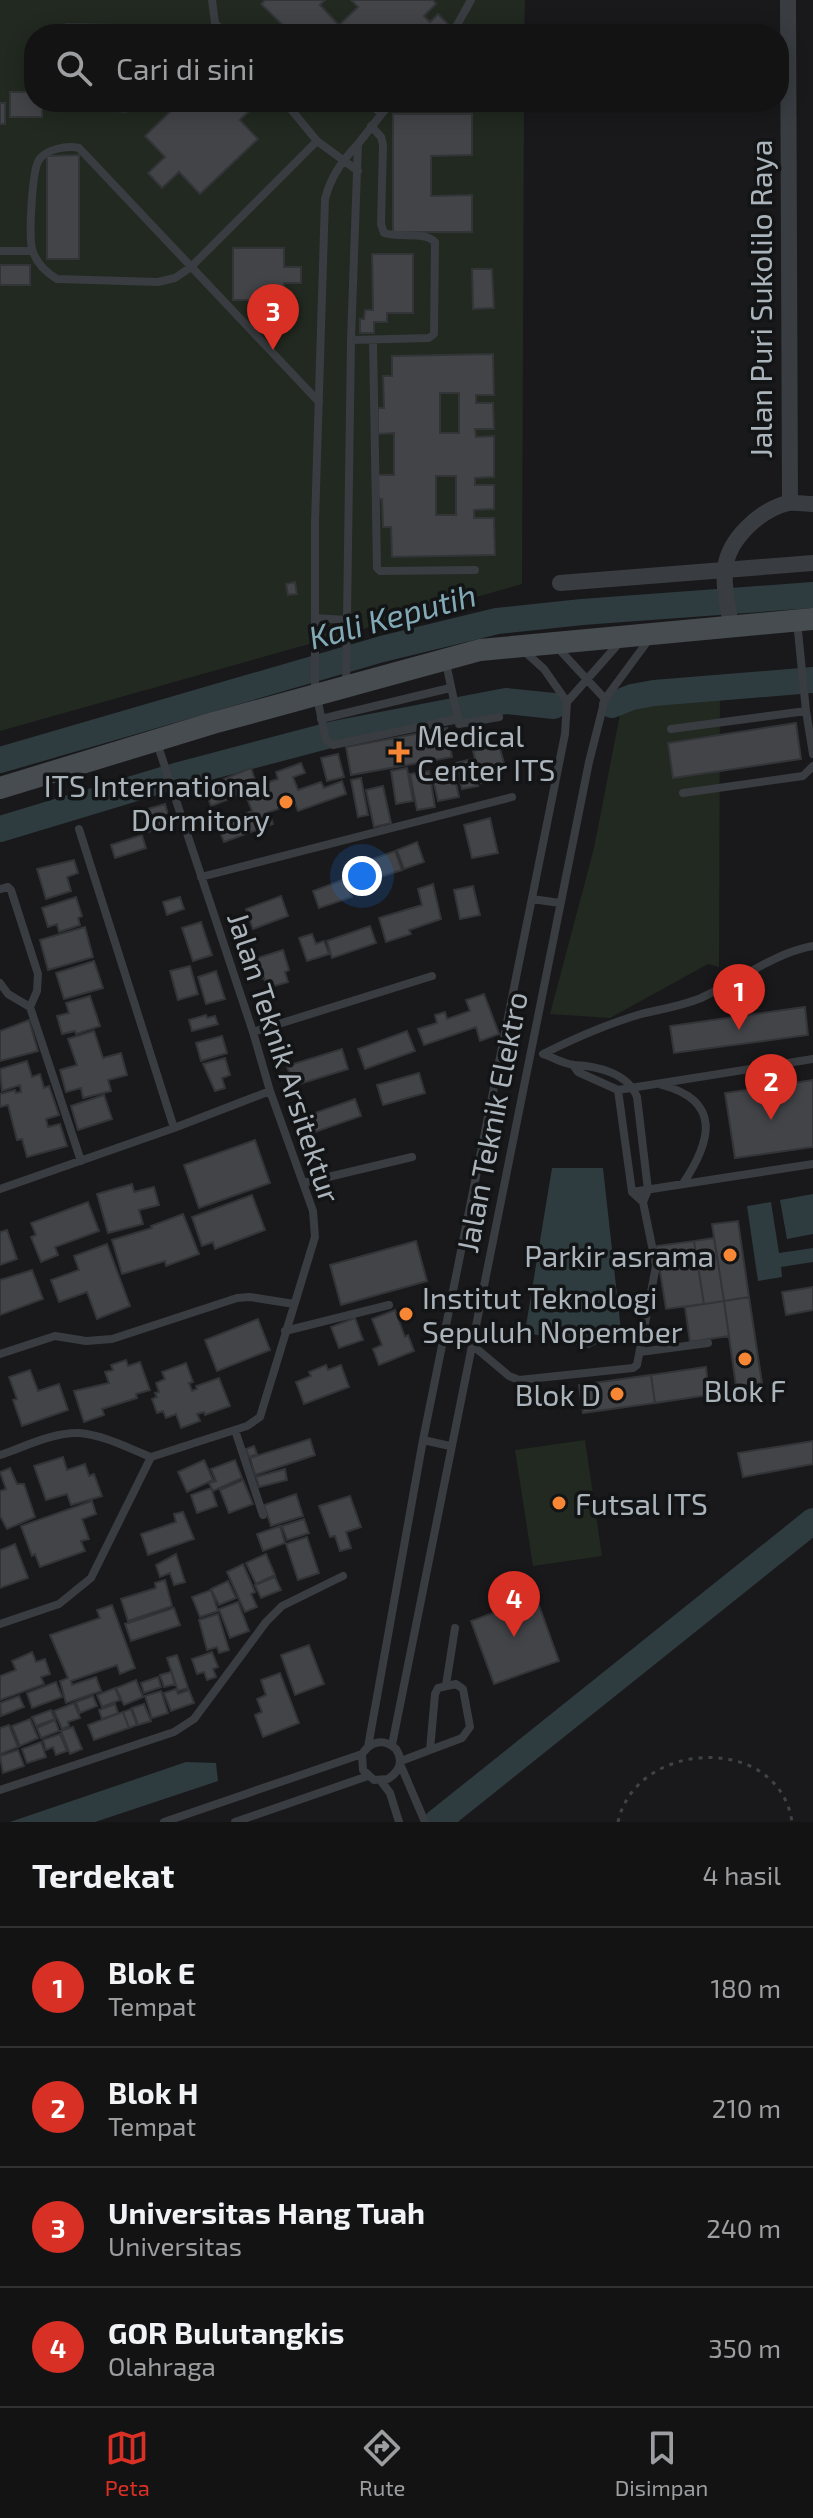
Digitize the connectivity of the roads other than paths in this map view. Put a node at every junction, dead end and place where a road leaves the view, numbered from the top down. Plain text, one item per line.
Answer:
1 (212, 0) edge
2 (471, 0) edge
3 (788, 0) edge
4 (216, 24) edge
5 (458, 24) edge
6 (788, 24) edge
7 (293, 112) edge
8 (788, 112) edge
9 (381, 114) edge
10 (371, 126) junction
11 (317, 141) junction
12 (358, 144) junction
13 (341, 161) junction
14 (358, 171) junction
15 (0, 251) edge
16 (32, 251) junction
17 (191, 267) junction
18 (351, 340) junction
19 (373, 341) junction
20 (319, 402) junction
21 (790, 503) junction
22 (813, 504) edge
23 (813, 563) edge
24 (475, 570) dead end
25 (725, 578) junction
26 (560, 583) dead end
27 (315, 618) junction
28 (730, 619) junction
29 (347, 620) junction
30 (805, 620) edge
31 (655, 633) junction
32 (627, 635) junction
33 (552, 642) junction
34 (517, 645) junction
35 (445, 658) junction
36 (587, 677) junction
37 (346, 683) junction
38 (450, 688) junction
39 (315, 691) junction
40 (605, 699) junction
41 (567, 702) junction
42 (806, 711) junction
43 (456, 716) junction
44 (499, 717) dead end
45 (322, 724) junction
46 (671, 729) dead end
47 (160, 750) junction
48 (813, 754) edge
49 (813, 766) edge
50 (0, 788) edge
51 (683, 793) dead end
52 (512, 797) dead end
53 (79, 829) dead end
54 (201, 877) junction
55 (0, 889) edge
56 (532, 899) junction
57 (560, 903) junction
58 (813, 946) edge
59 (432, 976) dead end
60 (0, 983) edge
61 (30, 1007) junction
62 (253, 1032) junction
63 (536, 1053) junction
64 (813, 1059) edge
65 (573, 1065) junction
66 (656, 1083) junction
67 (633, 1087) junction
68 (618, 1090) junction
69 (270, 1091) junction
70 (174, 1128) junction
71 (412, 1157) dead end
72 (81, 1161) junction
73 (813, 1164) edge
74 (684, 1182) junction
75 (303, 1183) junction
76 (0, 1189) edge
77 (648, 1190) junction
78 (632, 1192) junction
79 (643, 1202) junction
80 (294, 1304) junction
81 (389, 1305) dead end
82 (285, 1331) junction
83 (708, 1343) dead end
84 (471, 1344) junction
85 (640, 1352) junction
86 (0, 1354) edge
87 (235, 1430) junction
88 (423, 1440) junction
89 (450, 1446) junction
90 (0, 1455) edge
91 (151, 1457) junction
92 (263, 1515) dead end
93 (343, 1576) dead end
94 (0, 1624) edge
95 (455, 1628) dead end
96 (446, 1685) junction
97 (392, 1745) junction
98 (365, 1750) junction
99 (430, 1750) junction
100 (400, 1763) junction
101 (368, 1776) junction
102 (381, 1781) junction
103 (0, 1790) edge
104 (164, 1822) edge
105 (235, 1822) edge
106 (399, 1822) edge
107 (425, 1822) edge

1 - 4 lane
2 - 5 lane
3 - 6 street, Jalan Puri Sukolilo Raya
7 - 11 lane
8 - 21 street, Jalan Puri Sukolilo Raya
9 - 10 lane
10 - 12 lane
10 - 19 lane
11 - 13 lane
11 - 17 lane
12 - 13 lane
12 - 14 lane
13 - 14 lane
13 - 20 lane
14 - 18 lane
15 - 16 lane
16 - 17 lane
16 - 17 lane
17 - 20 lane
18 - 19 lane
18 - 29 lane
19 - 24 lane
20 - 27 lane
21 - 22 street
21 - 25 street
23 - 25 street
25 - 26 street
25 - 28 street
27 - 29 lane
27 - 39 lane
28 - 30 main road
28 - 31 main road
29 - 37 lane
30 - 42 lane
31 - 32 main road
31 - 40 lane, Jalan Teknik Elektro
32 - 33 main road
32 - 36 lane
33 - 34 main road
33 - 36 lane
34 - 35 main road
34 - 41 lane
35 - 37 main road
35 - 38 lane
36 - 40 lane
36 - 41 lane
37 - 39 main road
38 - 43 lane
38 - 45 lane
39 - 45 lane
39 - 47 main road
40 - 57 lane, Jalan Teknik Elektro
41 - 56 lane, Jalan Teknik Elektro
42 - 46 lane
42 - 48 lane
43 - 44 lane
43 - 45 lane
47 - 50 main road
47 - 54 lane, Jalan Teknik Arsitektur
49 - 51 lane
52 - 54 lane
53 - 70 lane
54 - 62 lane, Jalan Teknik Arsitektur
55 - 61 lane
56 - 57 lane
56 - 88 lane, Jalan Teknik Elektro
57 - 63 lane, Jalan Teknik Elektro
58 - 63 lane
59 - 62 lane
60 - 61 lane
61 - 72 lane
62 - 69 lane, Jalan Teknik Arsitektur
63 - 65 lane
63 - 84 lane, Jalan Teknik Elektro
64 - 66 lane
65 - 67 lane
65 - 68 lane
66 - 67 lane
66 - 74 lane
67 - 68 lane
67 - 77 lane
68 - 78 lane
69 - 70 lane
69 - 75 lane, Jalan Teknik Arsitektur
70 - 72 lane
71 - 75 lane
72 - 76 lane
73 - 74 lane
74 - 77 lane
75 - 80 lane, Jalan Teknik Arsitektur
77 - 78 lane
77 - 79 lane
78 - 79 lane
79 - 85 lane
80 - 82 lane, Jalan Teknik Arsitektur
80 - 86 lane
81 - 82 lane
82 - 87 lane, Jalan Teknik Arsitektur
83 - 85 lane
84 - 85 lane
84 - 89 lane, Jalan Teknik Elektro
87 - 91 lane, Jalan Teknik Arsitektur
87 - 92 lane
88 - 89 lane
88 - 98 lane, Jalan Teknik Elektro
89 - 97 lane, Jalan Teknik Elektro
90 - 91 lane
91 - 94 lane
93 - 103 lane
95 - 96 lane
96 - 99 lane
96 - 99 lane
97 - 98 lane
97 - 100 lane
98 - 101 lane
98 - 104 lane
99 - 100 lane
100 - 102 lane
100 - 107 lane
101 - 102 lane
101 - 105 lane
102 - 106 lane

